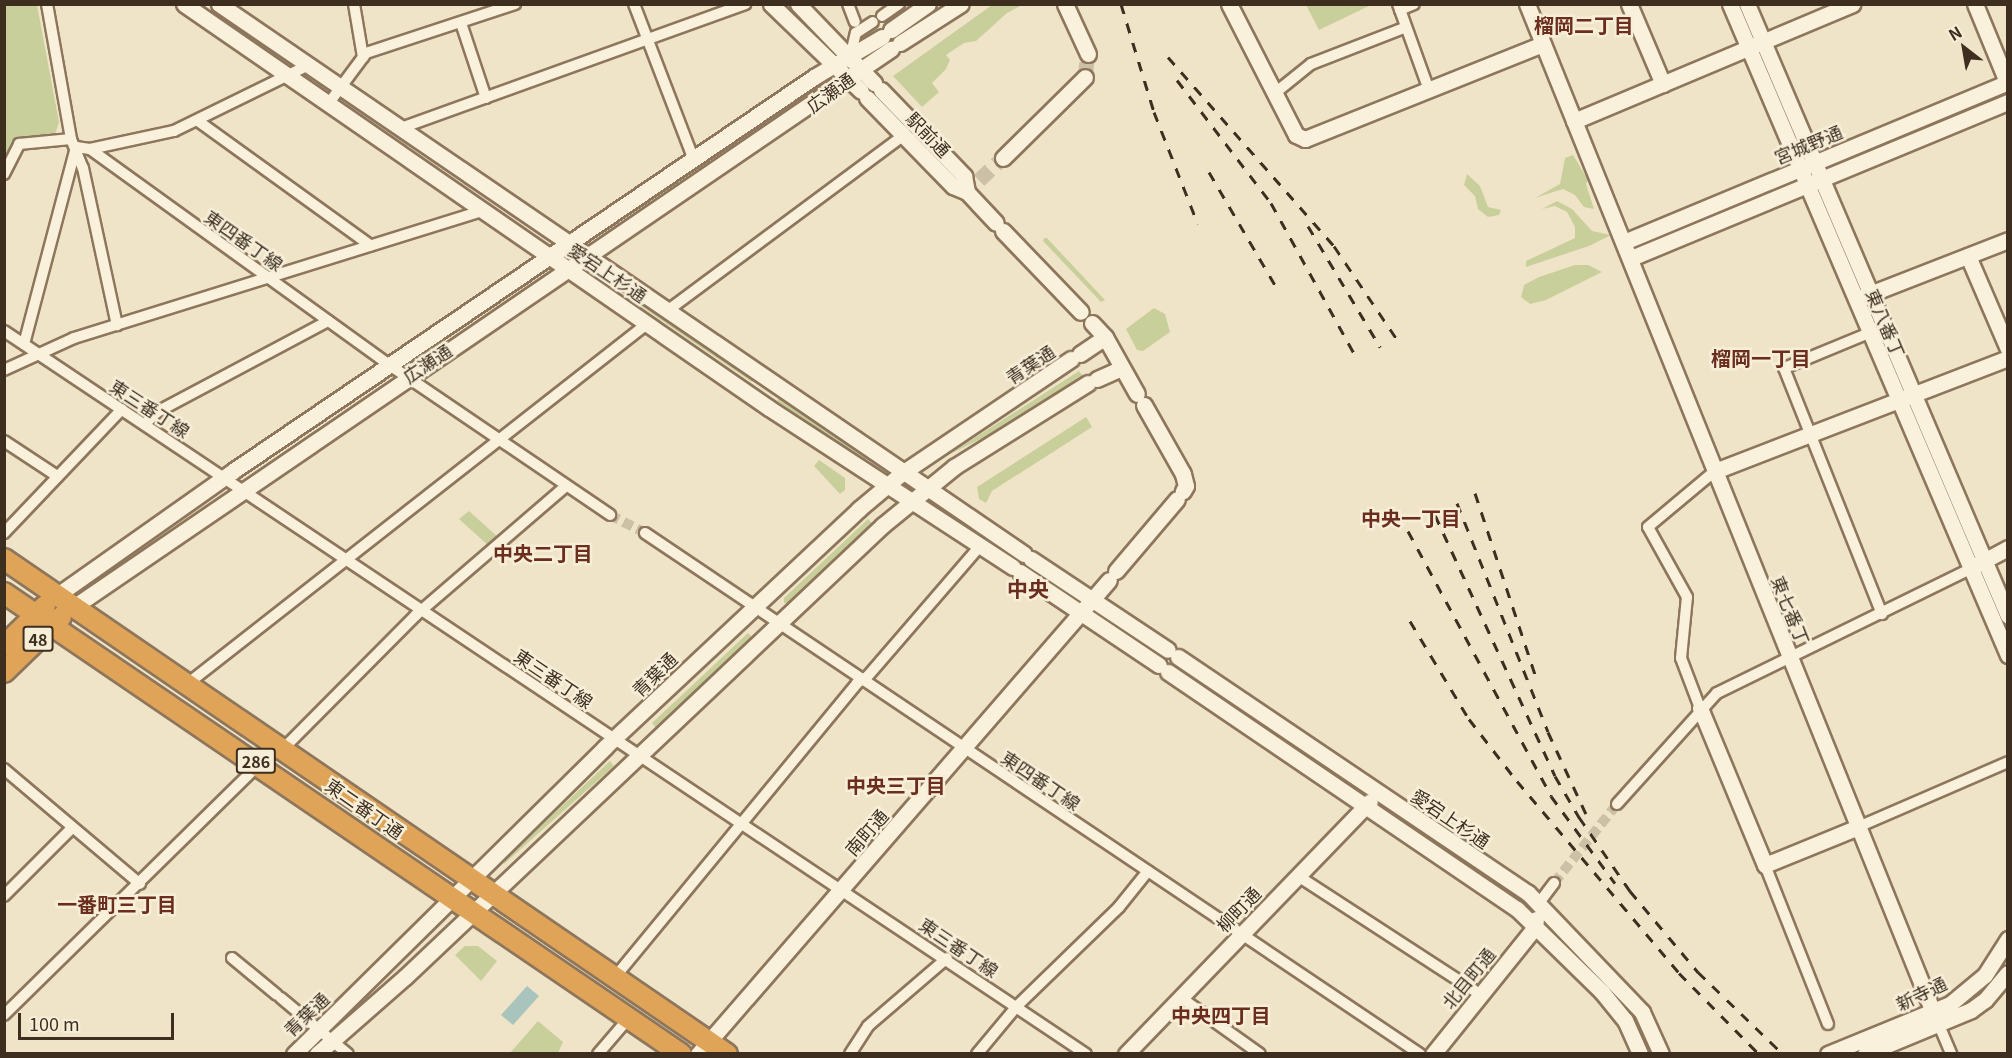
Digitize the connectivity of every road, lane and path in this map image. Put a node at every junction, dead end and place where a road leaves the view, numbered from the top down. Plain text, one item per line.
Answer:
1 (47, 4) edge
2 (184, 4) edge
3 (219, 4) edge
4 (354, 4) edge
5 (515, 4) edge
6 (634, 4) edge
7 (745, 4) edge
8 (771, 4) edge
9 (798, 4) edge
10 (848, 4) edge
11 (899, 4) edge
12 (928, 4) edge
13 (961, 4) edge
14 (1065, 4) edge
15 (1414, 4) edge
16 (1527, 4) edge
17 (1629, 4) edge
18 (1730, 4) edge
19 (1747, 4) edge
20 (1852, 4) edge
21 (1975, 4) edge
22 (1230, 5) edge
23 (1399, 7) edge
24 (461, 23) junction
25 (858, 26) junction
26 (1404, 28) junction
27 (891, 40) junction
28 (649, 42) junction
29 (1763, 42) junction
30 (1543, 44) junction
31 (1748, 49) junction
32 (1088, 54) tunnel mouth
33 (363, 57) junction
34 (834, 64) junction
35 (309, 65) junction
36 (853, 69) junction
37 (289, 76) junction
38 (1085, 77) tunnel mouth
39 (2007, 82) edge
40 (1663, 84) junction
41 (341, 86) junction
42 (1429, 90) junction
43 (1275, 93) junction
44 (486, 98) junction
45 (2007, 102) edge
46 (329, 103) junction
47 (198, 121) junction
48 (1574, 121) junction
49 (400, 128) junction
50 (903, 136) junction
51 (74, 143) junction
52 (90, 149) junction
53 (1003, 158) tunnel mouth
54 (694, 160) junction
55 (1807, 166) junction
56 (4, 174) edge
57 (979, 180) tunnel mouth
58 (1814, 181) junction
59 (967, 192) junction
60 (484, 210) junction
61 (2007, 240) edge
62 (1624, 242) junction
63 (569, 244) junction
64 (371, 246) junction
65 (1968, 256) junction
66 (551, 257) junction
67 (588, 257) junction
68 (1631, 258) junction
69 (568, 269) junction
70 (268, 277) junction
71 (1862, 297) junction
72 (667, 311) junction
73 (328, 321) junction
74 (648, 323) junction
75 (117, 325) junction
76 (4, 331) edge
77 (1869, 333) junction
78 (1105, 336) junction
79 (24, 344) junction
80 (2007, 349) edge
81 (37, 353) junction
82 (2007, 358) edge
83 (391, 366) junction
84 (1122, 368) junction
85 (4, 370) edge
86 (407, 377) junction
87 (1904, 397) junction
88 (122, 409) junction
89 (145, 424) junction
90 (1811, 434) junction
91 (4, 441) edge
92 (502, 441) junction
93 (1715, 471) junction
94 (902, 473) junction
95 (57, 476) junction
96 (224, 477) junction
97 (566, 486) junction
98 (886, 486) junction
99 (242, 489) junction
100 (926, 489) junction
101 (1179, 495) joint
102 (911, 502) junction
103 (610, 515) tunnel mouth
104 (645, 532) tunnel mouth
105 (4, 533) edge
106 (980, 546) junction
107 (2007, 548) edge
108 (346, 558) junction
109 (4, 559) edge
110 (1983, 561) junction
111 (1970, 569) junction
112 (4, 593) edge
113 (56, 596) junction
114 (1092, 600) junction
115 (753, 607) junction
116 (72, 608) junction
117 (423, 609) junction
118 (1082, 613) junction
119 (1882, 614) junction
120 (2007, 616) edge
121 (44, 620) junction
122 (776, 623) junction
123 (4, 646) edge
124 (2007, 655) edge
125 (1789, 659) junction
126 (4, 672) edge
127 (862, 679) junction
128 (186, 685) junction
129 (1700, 708) junction
130 (614, 738) junction
131 (965, 749) junction
132 (282, 750) junction
133 (639, 754) junction
134 (2007, 762) edge
135 (260, 764) junction
136 (4, 769) edge
137 (1379, 792) junction
138 (1617, 804) tunnel mouth
139 (1364, 806) junction
140 (740, 822) junction
141 (1858, 827) junction
142 (72, 828) junction
143 (1765, 865) junction
144 (1148, 871) junction
145 (1298, 876) junction
146 (470, 879) junction
147 (1554, 884) tunnel mouth
148 (140, 885) junction
149 (842, 889) junction
150 (491, 894) junction
151 (4, 896) edge
152 (452, 898) junction
153 (1539, 903) junction
154 (472, 912) junction
155 (1535, 927) junction
156 (1240, 935) junction
157 (2007, 939) edge
158 (232, 958) dead end
159 (947, 958) junction
160 (2007, 973) edge
161 (615, 977) junction
162 (1480, 994) junction
163 (1180, 997) junction
164 (1017, 1006) junction
165 (4, 1015) edge
166 (629, 1018) junction
167 (1936, 1018) junction
168 (1828, 1024) dead end
169 (319, 1029) junction
170 (332, 1040) junction
171 (704, 1047) edge
172 (294, 1053) edge
173 (317, 1053) edge
174 (348, 1053) edge
175 (598, 1053) edge
176 (681, 1053) edge
177 (727, 1053) edge
178 (850, 1053) edge
179 (976, 1053) edge
180 (1086, 1053) edge
181 (1126, 1053) edge
182 (1260, 1053) edge
183 (1420, 1053) edge
184 (1432, 1053) edge
185 (1640, 1053) edge
186 (1661, 1053) edge
187 (1828, 1053) edge
188 (1865, 1053) edge
189 (1951, 1053) edge

1 - 51 street
2 - 37 street, 愛宕上杉通
3 - 35 street, 愛宕上杉通
4 - 33 street
5 - 24 street
6 - 28 street
7 - 28 street
8 - 34 street, 駅前通
9 - 36 street, 駅前通
10 - 25 street
11 - 25 street
12 - 27 street
13 - 27 street
14 - 32 street
15 - 23 street
16 - 30 street
17 - 40 street
18 - 31 street, 東八番丁
19 - 29 street, 東八番丁
20 - 29 street
21 - 39 street
22 - 43 street
23 - 26 street
24 - 33 street
24 - 44 street
25 - 36 street
26 - 42 street
26 - 43 street
27 - 36 street, 広瀬通
28 - 44 street
28 - 54 street
29 - 31 street
29 - 55 street, 東八番丁
30 - 42 street
30 - 48 street, 東七番丁
31 - 40 street
31 - 55 street, 東八番丁
33 - 41 street
34 - 36 street, 駅前通
34 - 54 street, 広瀬通
35 - 37 street
35 - 41 street, 愛宕上杉通
36 - 50 street, 駅前通
36 - 59 street, 駅前通
36 - 67 street, 広瀬通
37 - 46 street, 愛宕上杉通
37 - 47 street
38 - 53 street
39 - 55 street, 宮城野通
40 - 48 street
41 - 46 street
41 - 49 street, 愛宕上杉通
42 - 43 street
44 - 49 street
45 - 58 street, 宮城野通
46 - 60 street, 愛宕上杉通
47 - 52 street
47 - 64 street
48 - 62 street, 東七番丁
49 - 63 street, 愛宕上杉通
50 - 59 street, 駅前通
50 - 72 street
51 - 52 street, 東四番丁線
51 - 56 street, 東四番丁線
51 - 75 street
51 - 79 street
52 - 70 street, 東四番丁線
54 - 63 street, 広瀬通
55 - 58 street, 東八番丁
55 - 62 street, 宮城野通
57 - 59 street
58 - 68 street, 宮城野通
58 - 71 street, 東八番丁
59 - 78 street, 駅前通
60 - 64 street
60 - 66 street, 愛宕上杉通
61 - 65 street
62 - 68 street, 東七番丁
63 - 66 street, 広瀬通
63 - 67 street, 愛宕上杉通
64 - 70 street
65 - 71 street
65 - 80 street
66 - 69 street, 愛宕上杉通
66 - 83 street, 広瀬通
67 - 69 street, 広瀬通
67 - 72 street, 愛宕上杉通
68 - 93 street, 東七番丁
69 - 74 street, 愛宕上杉通
69 - 86 street, 広瀬通
70 - 73 street, 東四番丁線
70 - 75 street
71 - 77 street, 東八番丁
71 - 87 street, 東八番丁
72 - 94 street, 愛宕上杉通
73 - 83 street, 東四番丁線
73 - 89 street
74 - 92 street
74 - 98 street, 愛宕上杉通
75 - 81 street
76 - 79 street, 東三番丁線
77 - 87 street, 東八番丁
77 - 90 street
78 - 84 street, 駅前通
78 - 94 street, 青葉通
79 - 81 street, 東三番丁線
81 - 85 street
81 - 88 street, 東三番丁線
82 - 87 street
83 - 86 street, 東四番丁線
83 - 96 street, 広瀬通
84 - 100 street, 青葉通
84 - 101 street, 駅前通
86 - 92 street
86 - 99 street, 広瀬通
87 - 90 street
87 - 110 street, 東八番丁
87 - 111 street, 東八番丁
88 - 89 street, 東三番丁線
88 - 95 street
89 - 96 street, 東三番丁線
90 - 93 street
90 - 119 street
91 - 95 street
92 - 97 street
92 - 108 street
93 - 125 street, 東七番丁
93 - 129 street
94 - 98 street, 青葉通
94 - 100 street, 愛宕上杉通
95 - 105 street
96 - 99 street, 東三番丁線
96 - 113 street, 広瀬通
97 - 103 street
97 - 117 street
98 - 102 street, 愛宕上杉通
98 - 115 street, 青葉通
99 - 108 street, 東三番丁線
99 - 116 street, 広瀬通
100 - 102 street, 青葉通
100 - 114 street, 愛宕上杉通
101 - 114 street, 南町通
102 - 106 street, 愛宕上杉通
102 - 122 street, 青葉通
104 - 115 street, 東四番丁線
106 - 118 street, 愛宕上杉通
106 - 127 street
107 - 110 street
108 - 117 street, 東三番丁線
108 - 128 street
109 - 113 highway, 東二番丁通 / 286
110 - 111 street
110 - 120 street, 東八番丁
111 - 119 street
111 - 124 street, 東八番丁
112 - 121 highway, 東二番丁通 / 286
113 - 116 highway, 東二番丁通 / 286
113 - 121 highway, 48
114 - 118 street, 南町通
114 - 137 street, 愛宕上杉通
115 - 122 street, 東四番丁線
115 - 130 street, 青葉通
116 - 121 highway, 広瀬通 / 48
116 - 128 highway, 東二番丁通 / 286
117 - 130 street, 東三番丁線
117 - 132 street
118 - 131 street, 南町通
118 - 139 street, 愛宕上杉通
119 - 125 street
121 - 123 highway, 広瀬通 / 48
121 - 126 highway, 広瀬通 / 48
121 - 135 highway, 東二番丁通 / 286
122 - 127 street, 東四番丁線
122 - 133 street, 青葉通
125 - 129 street
125 - 141 street, 東七番丁
127 - 131 street, 東四番丁線
127 - 140 street
128 - 132 highway, 東二番丁通 / 286
129 - 138 street
129 - 143 street
130 - 133 street, 東三番丁線
130 - 146 street, 青葉通
131 - 144 street, 東四番丁線
131 - 149 street, 南町通
132 - 146 highway, 東二番丁通 / 286
133 - 140 street, 東三番丁線
133 - 150 street, 青葉通
134 - 141 street
135 - 148 street
135 - 152 highway, 東二番丁通 / 286
136 - 142 street
137 - 139 street, 柳町通
137 - 153 street, 愛宕上杉通
139 - 145 street, 柳町通
139 - 155 street, 愛宕上杉通
140 - 149 street, 東三番丁線
140 - 161 street
141 - 143 street
141 - 167 street, 東七番丁
142 - 148 street
142 - 151 street
143 - 168 street
144 - 156 street, 東四番丁線
144 - 164 street
145 - 156 street, 柳町通
145 - 162 street
146 - 150 highway, 東二番丁通 / 286
146 - 152 street, 青葉通
147 - 153 street
148 - 165 street
149 - 159 street, 東三番丁線
149 - 171 street, 南町通
150 - 154 street, 青葉通
150 - 161 highway, 東二番丁通 / 286
152 - 154 highway, 東二番丁通 / 286
152 - 169 street, 青葉通
153 - 155 street
153 - 186 street, 愛宕上杉通
154 - 166 highway, 東二番丁通 / 286
154 - 170 street, 青葉通
155 - 162 street, 北目町通
155 - 185 street, 愛宕上杉通
156 - 163 street, 柳町通
156 - 183 street, 東四番丁線
157 - 167 street, 新寺通
158 - 169 street
159 - 164 street, 東三番丁線
159 - 178 street
160 - 167 street, 新寺通
161 - 171 highway, 東二番丁通 / 286
162 - 184 street, 北目町通
163 - 181 street, 柳町通
163 - 182 street
164 - 179 street
164 - 180 street, 東三番丁線
166 - 175 street
166 - 176 highway, 東二番丁通 / 286
167 - 187 street, 新寺通
167 - 188 street, 新寺通
167 - 189 street, 東七番丁
169 - 170 street
169 - 172 street, 青葉通
170 - 173 street, 青葉通
170 - 174 street
171 - 177 highway, 東二番丁通 / 286

